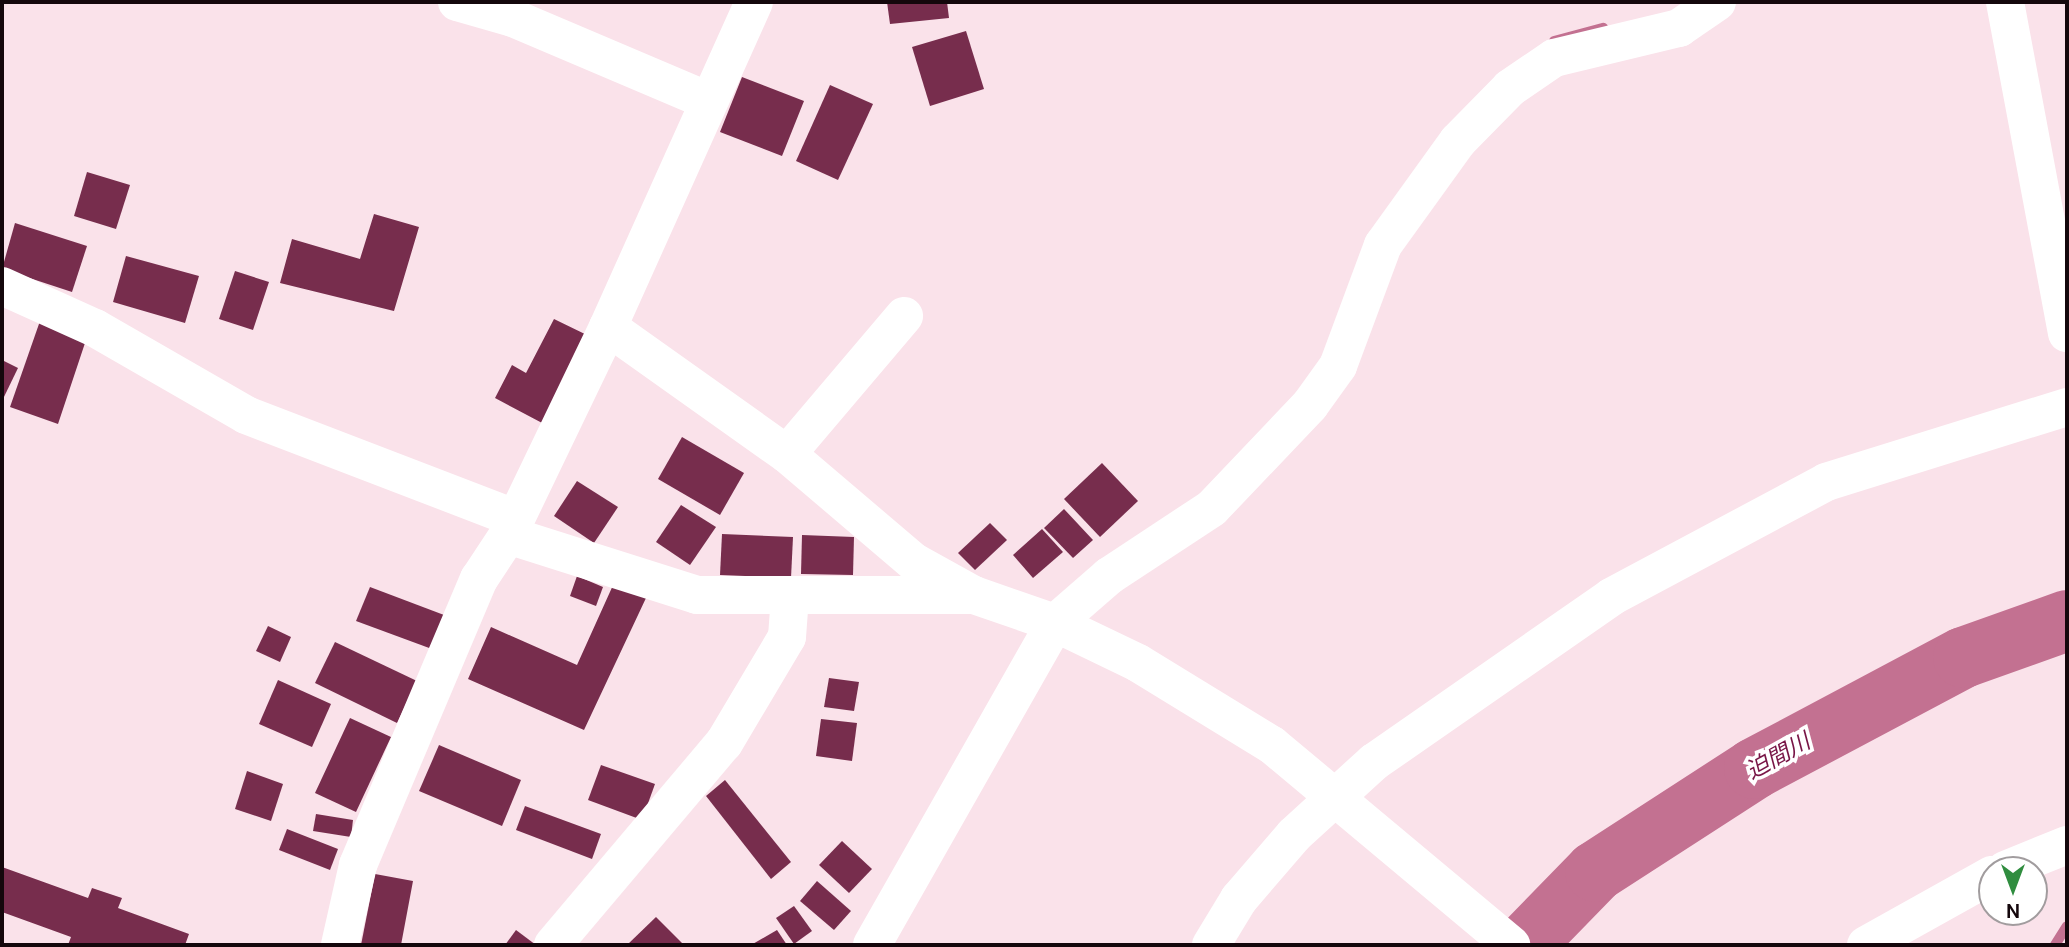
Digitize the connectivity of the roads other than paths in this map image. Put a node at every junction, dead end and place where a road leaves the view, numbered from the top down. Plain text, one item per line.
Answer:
1 (457, 2) edge
2 (754, 2) edge
3 (1717, 2) edge
4 (2012, 3) edge
5 (709, 101) junction
6 (2, 286) edge
7 (904, 316) dead end
8 (608, 327) junction
9 (2067, 333) edge
10 (2067, 407) edge
11 (788, 454) junction
12 (511, 527) junction
13 (974, 595) junction
14 (790, 596) junction
15 (1055, 623) junction
16 (1335, 798) junction
17 (2067, 845) edge
18 (2040, 856) edge
19 (1978, 883) edge
20 (340, 945) edge
21 (553, 945) edge
22 (872, 945) edge
23 (1210, 945) edge
24 (1511, 945) edge
25 (1866, 945) edge

1 - 5 street
2 - 5 street
3 - 15 street
4 - 9 street
5 - 8 street
6 - 12 street
7 - 11 street
8 - 11 street
8 - 12 street
10 - 16 street
11 - 13 street
12 - 14 street
12 - 20 street
13 - 14 street
13 - 15 street
14 - 21 street
15 - 16 street
15 - 22 street
16 - 23 street
16 - 24 street
17 - 18 street
19 - 25 street

